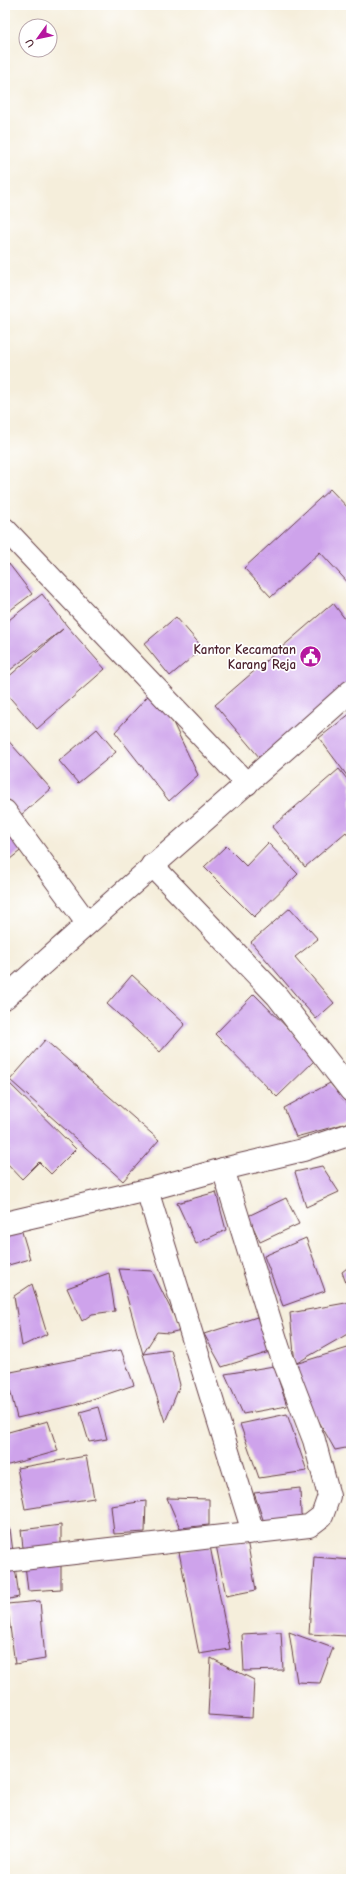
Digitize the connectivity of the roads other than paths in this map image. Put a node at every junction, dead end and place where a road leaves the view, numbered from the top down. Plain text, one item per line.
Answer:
1 (5, 529) edge
2 (351, 691) edge
3 (247, 784) junction
4 (5, 811) edge
5 (152, 865) junction
6 (86, 923) junction
7 (5, 998) edge
8 (351, 1091) edge
9 (351, 1134) edge
10 (223, 1169) junction
11 (147, 1190) junction
12 (5, 1223) edge
13 (252, 1532) junction
14 (5, 1561) edge

1 - 3 street
2 - 3 street
3 - 5 street
4 - 6 street
5 - 6 street
5 - 8 street
6 - 7 street
9 - 10 street
10 - 11 street
10 - 13 street
11 - 12 street
11 - 13 street
13 - 14 street

